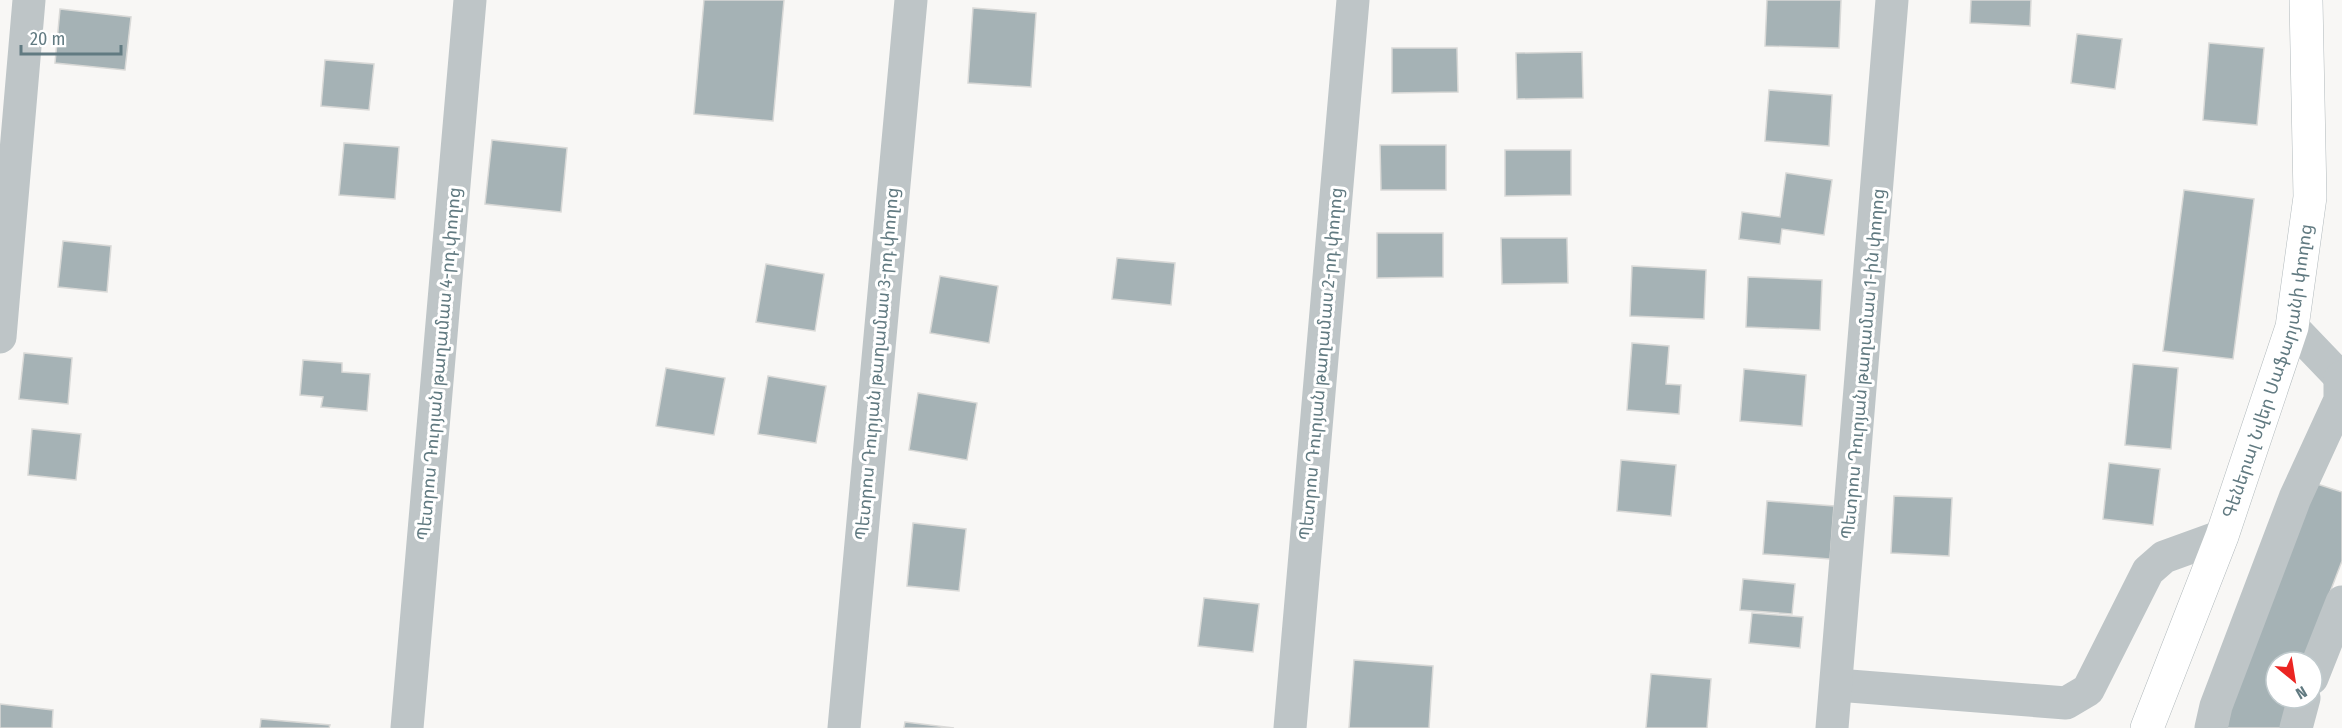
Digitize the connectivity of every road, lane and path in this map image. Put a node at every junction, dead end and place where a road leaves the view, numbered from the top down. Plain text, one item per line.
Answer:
1 (29, 0) edge
2 (470, 0) edge
3 (911, 0) edge
4 (1353, 0) edge
5 (1892, 0) edge
6 (2307, 0) edge
7 (2292, 327) junction
8 (0, 336) edge
9 (2341, 388) edge
10 (2222, 537) junction
11 (2342, 602) edge
12 (2323, 650) edge
13 (1837, 685) junction
14 (2301, 710) edge
15 (407, 728) edge
16 (844, 728) edge
17 (1290, 728) edge
18 (1832, 728) edge
19 (2147, 728) edge
20 (2211, 728) edge
21 (2296, 728) edge

1 - 8 street
2 - 15 street, Պետրոս Դուրյան թաղամաս 4-րդ փողոց
3 - 16 street, Պետրոս Դուրյան թաղամաս 3-րդ փողոց
4 - 17 street, Պետրոս Դուրյան թաղամաս 2-րդ փողոց
5 - 13 street, Պետրոս Դուրյան թաղամաս 1-ին փողոց
6 - 7 main road, Գեներալ Նվեր Սաֆարյանի փողոց
7 - 9 street
7 - 10 main road, Գեներալ Նվեր Սաֆարյանի փողոց
9 - 20 street
10 - 13 street
10 - 19 main road, Գեներալ Նվեր Սաֆարյանի փողոց
11 - 12 street
13 - 18 street, Պետրոս Դուրյան թաղամաս 1-ին փողոց
14 - 21 street

